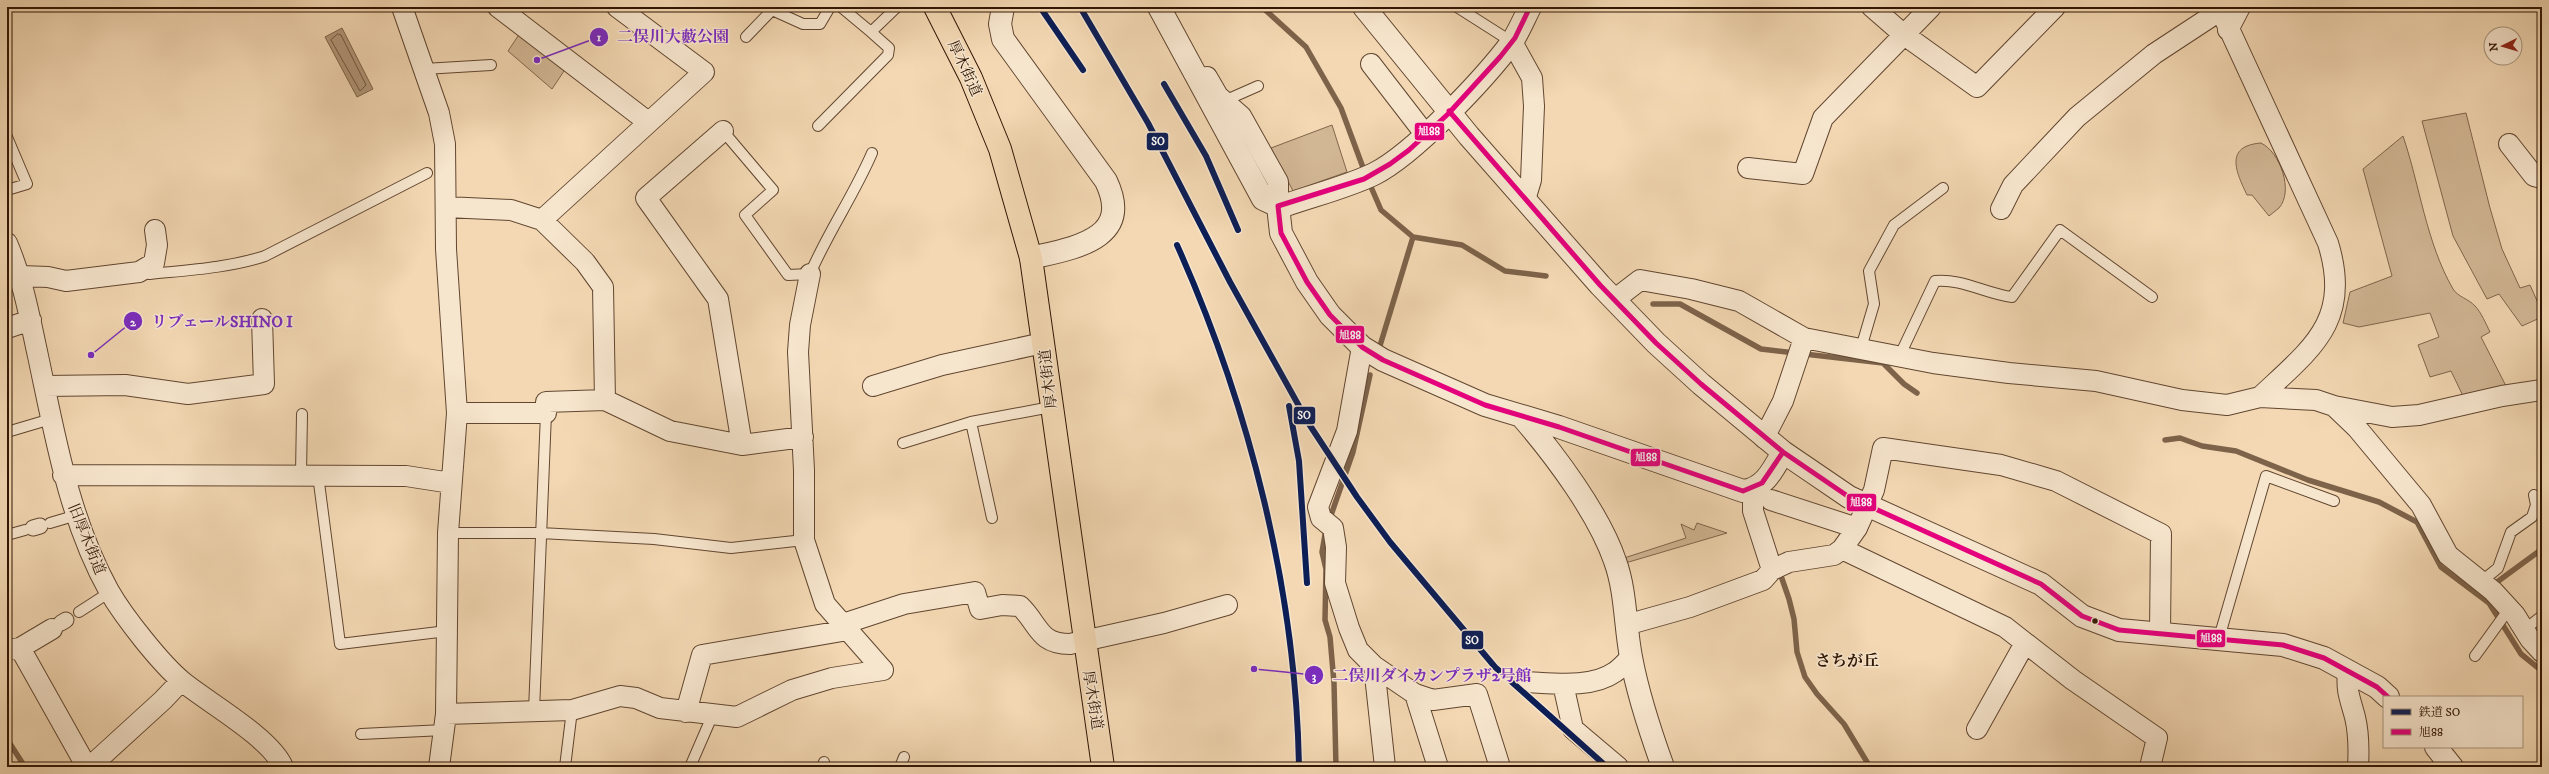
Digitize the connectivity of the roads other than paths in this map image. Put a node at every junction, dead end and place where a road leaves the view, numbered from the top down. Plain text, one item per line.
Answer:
1 (402, 7) edge
2 (498, 7) edge
3 (617, 7) edge
4 (830, 7) edge
5 (841, 7) edge
6 (897, 7) edge
7 (935, 7) edge
8 (1003, 7) edge
9 (1159, 7) edge
10 (1168, 7) edge
11 (1364, 7) edge
12 (1457, 7) edge
13 (1530, 7) edge
14 (1872, 7) edge
15 (1931, 7) edge
16 (2055, 7) edge
17 (2240, 7) edge
18 (2220, 9) edge
19 (2228, 30) junction
20 (871, 32) junction
21 (1904, 34) junction
22 (746, 37) dead end
23 (1512, 42) junction
24 (1371, 64) dead end
25 (492, 65) dead end
26 (424, 69) junction
27 (1258, 86) dead end
28 (1224, 101) junction
29 (1449, 111) junction
30 (648, 122) junction
31 (818, 126) dead end
32 (723, 131) joint
33 (1425, 134) junction
34 (7, 136) edge
35 (2509, 144) dead end
36 (872, 153) dead end
37 (1748, 168) dead end
38 (426, 173) dead end
39 (2542, 178) edge
40 (1943, 188) dead end
41 (7, 190) edge
42 (1525, 200) junction
43 (1278, 206) junction
44 (446, 207) junction
45 (2001, 209) dead end
46 (542, 220) junction
47 (155, 230) dead end
48 (7, 243) edge
49 (1031, 258) junction
50 (139, 272) junction
51 (810, 274) junction
52 (21, 276) junction
53 (2152, 297) dead end
54 (1614, 300) junction
55 (262, 319) dead end
56 (30, 320) junction
57 (7, 328) edge
58 (1043, 343) junction
59 (1800, 348) junction
60 (1861, 348) junction
61 (1371, 353) junction
62 (1900, 355) junction
63 (45, 386) junction
64 (873, 386) dead end
65 (2542, 390) edge
66 (2260, 397) junction
67 (605, 400) junction
68 (2334, 406) junction
69 (1051, 407) junction
70 (457, 413) junction
71 (302, 414) dead end
72 (546, 414) junction
73 (1522, 417) junction
74 (51, 419) junction
75 (971, 422) junction
76 (7, 432) edge
77 (803, 437) junction
78 (1764, 438) junction
79 (903, 443) dead end
80 (742, 445) junction
81 (1783, 452) junction
82 (63, 474) junction
83 (310, 474) junction
84 (452, 483) junction
85 (1762, 495) junction
86 (2534, 495) dead end
87 (2334, 501) dead end
88 (1867, 505) junction
89 (77, 515) junction
90 (992, 518) dead end
91 (1857, 528) junction
92 (540, 533) junction
93 (448, 534) junction
94 (7, 535) edge
95 (804, 540) junction
96 (1842, 549) junction
97 (1772, 570) junction
98 (2487, 585) junction
99 (110, 592) junction
100 (1228, 605) dead end
101 (2509, 608) junction
102 (79, 612) dead end
103 (2542, 616) edge
104 (60, 624) dead end
105 (1626, 625) junction
106 (846, 627) junction
107 (2524, 630) junction
108 (447, 631) junction
109 (2160, 633) junction
110 (2219, 638) junction
111 (1084, 641) junction
112 (2025, 643) junction
113 (14, 649) edge
114 (2542, 652) edge
115 (2475, 656) dead end
116 (1631, 657) junction
117 (1374, 666) junction
118 (2348, 671) junction
119 (181, 681) junction
120 (1524, 682) dead end
121 (1563, 684) junction
122 (1415, 694) junction
123 (2387, 696) edge
124 (572, 710) junction
125 (534, 711) junction
126 (686, 712) junction
127 (713, 714) junction
128 (445, 722) junction
129 (1977, 729) dead end
130 (361, 734) dead end
131 (2437, 748) edge
132 (280, 766) edge
133 (439, 767) edge
134 (566, 767) edge
135 (690, 767) edge
136 (1103, 767) edge
137 (1385, 767) edge
138 (1438, 767) edge
139 (1500, 767) edge
140 (1618, 767) edge
141 (1663, 767) edge
142 (2150, 767) edge
143 (2358, 767) edge
144 (2452, 767) edge

1 - 26 street
2 - 30 street
3 - 30 street
4 - 22 lane
5 - 20 lane
6 - 20 lane
7 - 49 main road, 厚木街道
8 - 49 street
9 - 43 street
10 - 28 street
11 - 29 street
12 - 23 lane
13 - 23 street
14 - 21 street
15 - 21 street
16 - 21 street
17 - 19 street
18 - 19 street
18 - 45 street
19 - 66 street
20 - 31 lane
21 - 37 street
23 - 29 street
23 - 42 street
24 - 33 street
25 - 26 lane
26 - 44 street
27 - 28 lane
28 - 43 street
29 - 33 street
29 - 42 street
30 - 46 street
32 - 51 lane
32 - 80 street
33 - 43 street
34 - 41 lane
35 - 39 street
36 - 51 lane
38 - 50 lane
40 - 60 lane
42 - 54 street
43 - 61 street
44 - 46 street
44 - 70 street
46 - 67 street
47 - 50 street
48 - 52 street, 旧厚木街道
49 - 58 main road, 厚木街道
50 - 52 street
51 - 77 street
52 - 56 street, 旧厚木街道
53 - 62 lane
54 - 59 street
54 - 78 street
55 - 63 street
56 - 57 street
56 - 63 street, 旧厚木街道
58 - 64 street
58 - 69 main road, 厚木街道
59 - 60 street
59 - 78 street
60 - 62 street
61 - 73 street
61 - 117 street
62 - 66 street
63 - 74 street, 旧厚木街道
65 - 68 street
66 - 68 street
67 - 72 street
67 - 80 street
68 - 98 street
69 - 75 lane
69 - 111 main road, 厚木街道
70 - 72 street
70 - 84 street
71 - 83 lane
72 - 92 lane
73 - 85 street
73 - 105 street
74 - 76 lane
74 - 82 street, 旧厚木街道
75 - 79 lane
75 - 90 lane
77 - 80 street
77 - 95 street
78 - 81 street
81 - 85 street
81 - 88 street
82 - 83 street
82 - 89 street, 旧厚木街道
83 - 84 street
83 - 108 lane
84 - 93 street
85 - 91 street
85 - 97 street
86 - 98 lane
87 - 110 lane
88 - 91 street
88 - 109 street
88 - 109 street
89 - 94 lane
89 - 99 street, 旧厚木街道
91 - 96 street
92 - 93 lane
92 - 95 lane
92 - 125 lane
93 - 108 street
95 - 106 street
96 - 97 street
96 - 112 street
97 - 105 street
98 - 101 street
99 - 102 lane
99 - 119 street, 旧厚木街道
100 - 111 street
101 - 107 street
101 - 115 lane
103 - 107 lane
104 - 113 street
105 - 116 street
106 - 111 street
106 - 126 street
106 - 127 street
107 - 114 street
108 - 128 street
109 - 110 street
110 - 118 street
111 - 136 main road, 厚木街道
112 - 129 street
112 - 142 street
113 - 119 street
116 - 121 street
116 - 141 street
117 - 122 street
117 - 137 street
118 - 123 street
118 - 143 street
119 - 132 street, 旧厚木街道
120 - 121 street
121 - 140 street
122 - 138 street
122 - 139 street
124 - 125 street
124 - 126 street
124 - 134 lane
125 - 128 street
126 - 127 street
127 - 135 lane
128 - 130 lane
128 - 133 street
131 - 144 street

